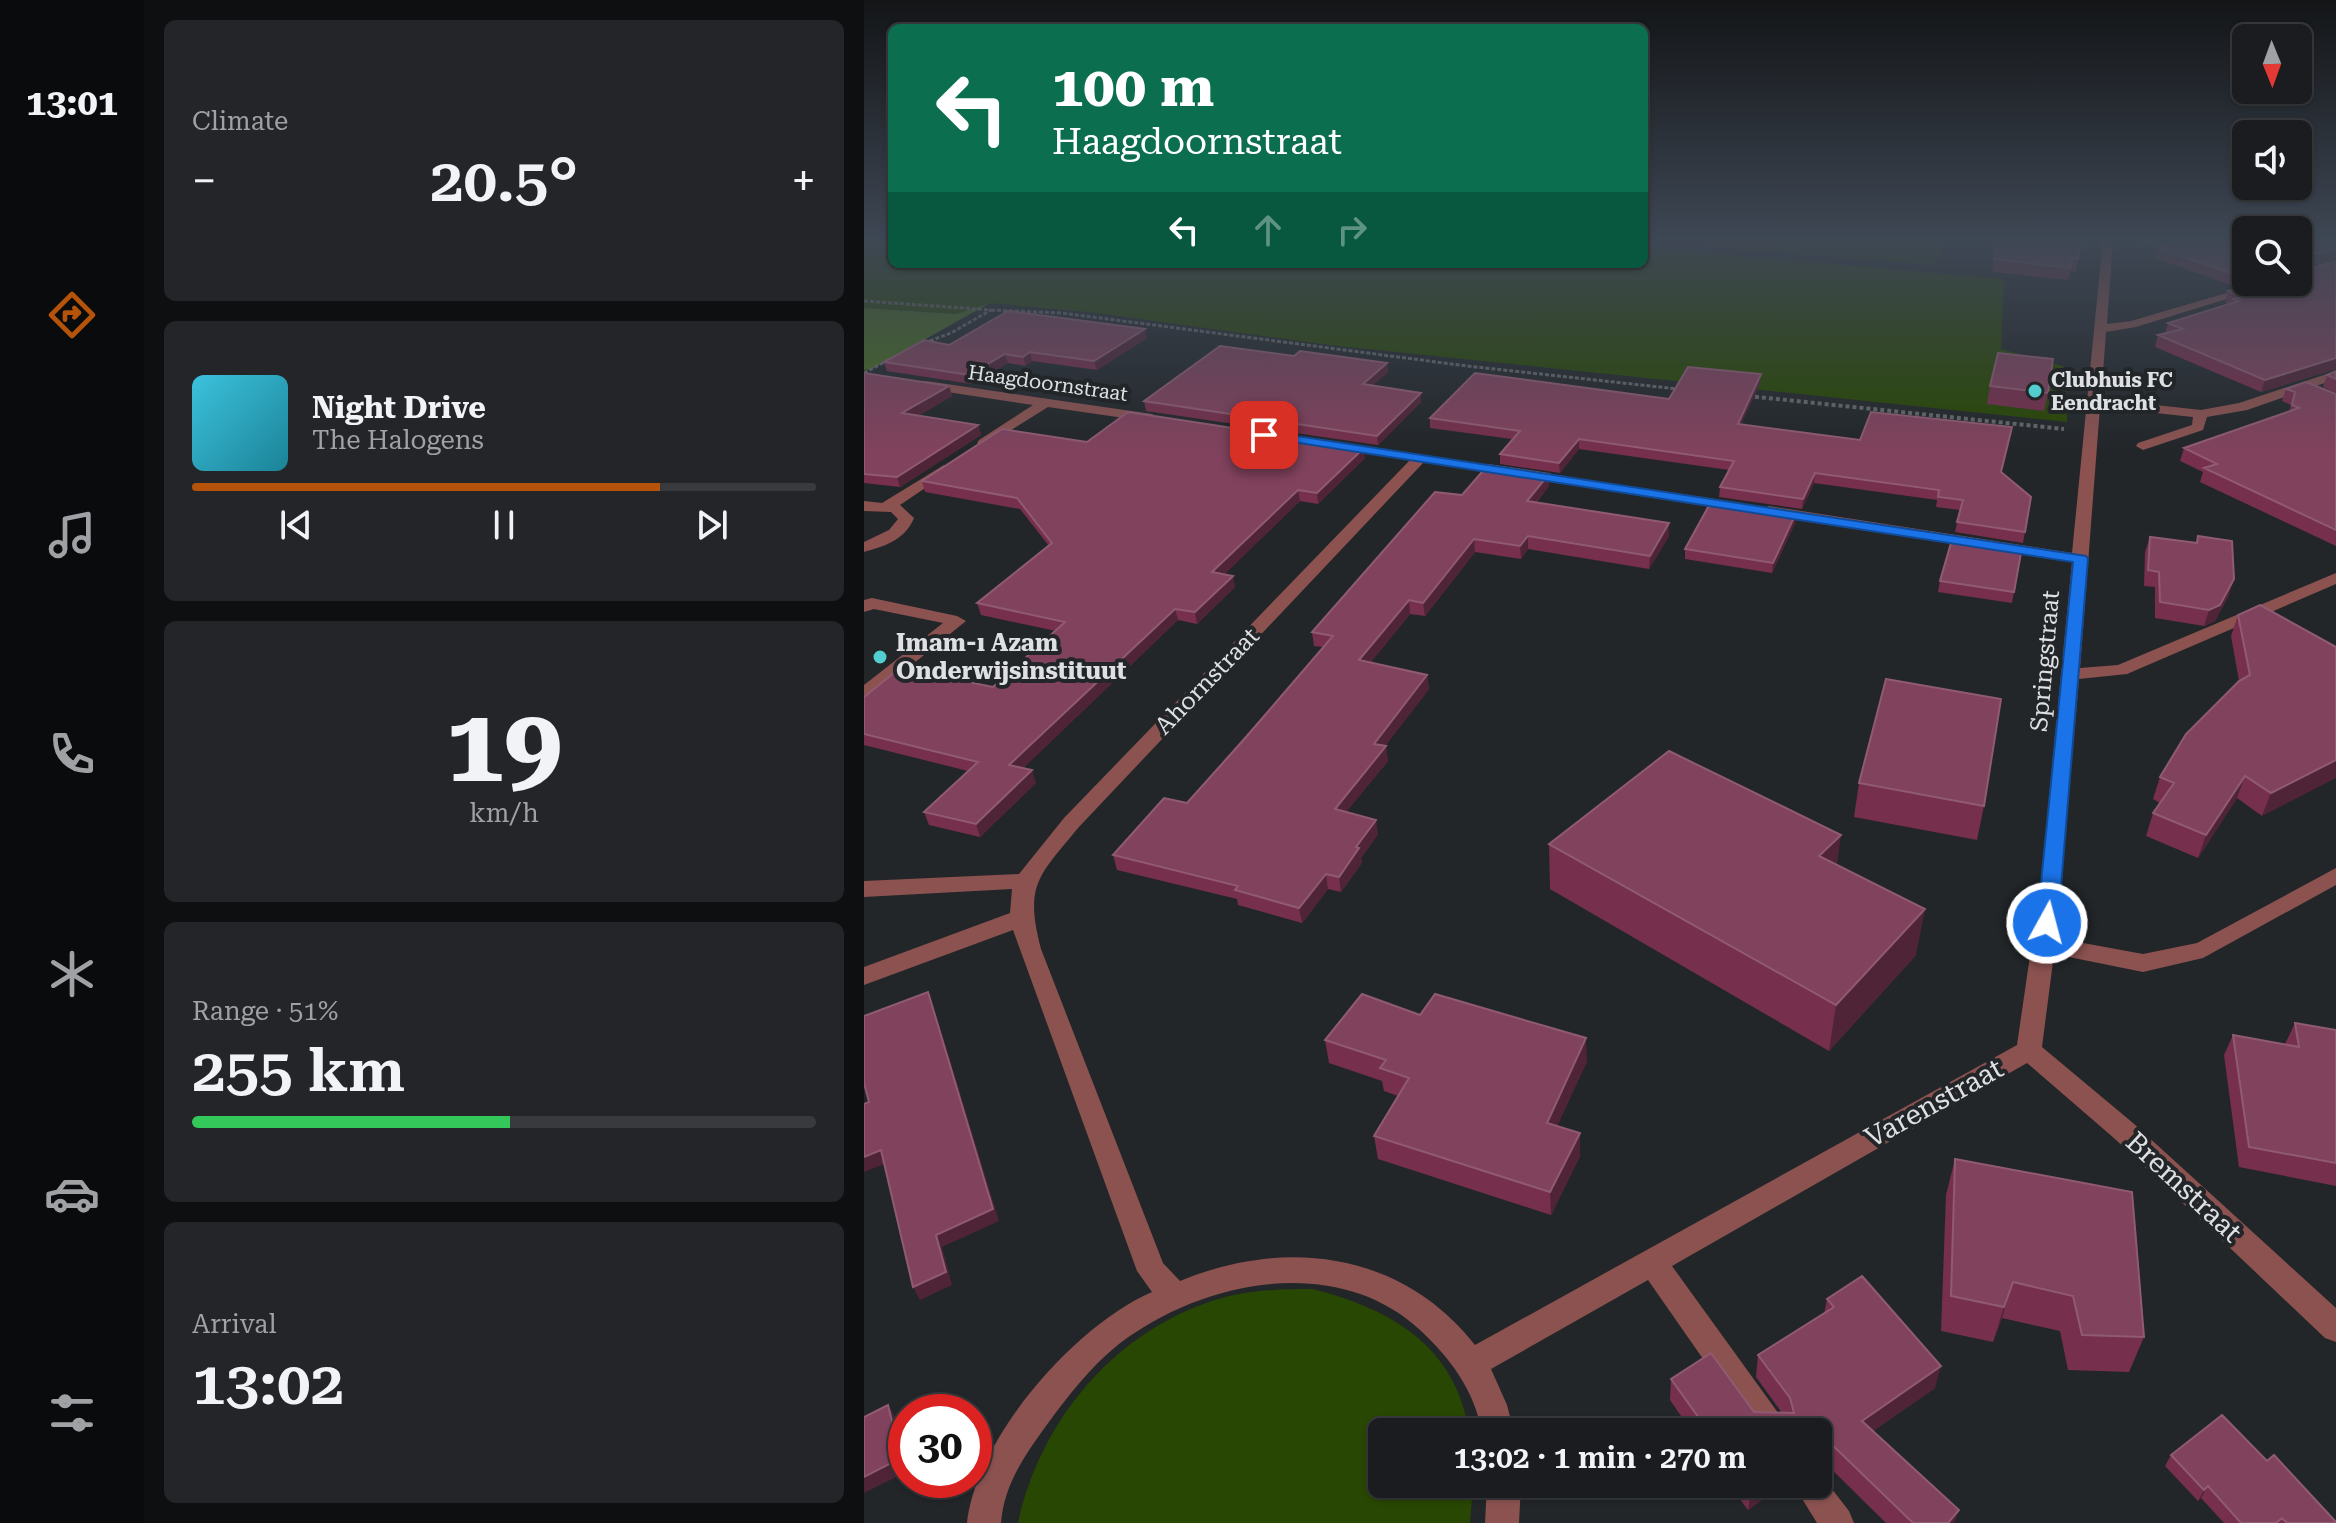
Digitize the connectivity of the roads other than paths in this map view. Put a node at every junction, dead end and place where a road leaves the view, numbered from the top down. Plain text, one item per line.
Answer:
1 (2102, 310) edge
2 (2180, 310) edge
3 (2101, 329) junction
4 (2336, 375) edge
5 (909, 382) edge
6 (2302, 386) junction
7 (2325, 396) edge
8 (1045, 403) junction
9 (2096, 403) junction
10 (2201, 414) junction
11 (1170, 421) edge
12 (1327, 444) edge
13 (2143, 446) dead end
14 (1421, 457) junction
15 (864, 506) edge
16 (887, 506) junction
17 (864, 547) edge
18 (2081, 559) junction
19 (2336, 578) edge
20 (864, 607) edge
21 (2070, 674) junction
22 (864, 694) edge
23 (2336, 875) edge
24 (1024, 881) junction
25 (864, 889) edge
26 (1020, 918) junction
27 (2045, 944) junction
28 (864, 976) edge
29 (2029, 1050) junction
30 (1652, 1262) junction
31 (1173, 1295) junction
32 (2336, 1328) edge
33 (1473, 1363) junction
34 (1496, 1418) edge
35 (1763, 1418) edge
36 (1503, 1498) edge
37 (1820, 1498) edge
38 (984, 1523) edge
39 (1502, 1523) edge
40 (1837, 1523) edge

1 - 3 street, Springstraat
2 - 3 street
3 - 9 street, Springstraat
4 - 6 street
5 - 8 street, Haagdoornstraat
6 - 7 street
6 - 10 street
8 - 11 street, Haagdoornstraat
8 - 16 street
9 - 10 street
9 - 18 street, Springstraat
10 - 13 street
12 - 14 street
14 - 18 street
14 - 24 street, Ahornstraat
15 - 16 street
16 - 17 street
18 - 21 street, Springstraat
19 - 21 street
20 - 22 street
21 - 27 street, Springstraat
23 - 27 street
24 - 25 street
24 - 26 street
26 - 28 street
26 - 31 street
27 - 29 street, Varenstraat
29 - 30 street, Varenstraat
29 - 32 street, Bremstraat
30 - 33 street, Varenstraat
30 - 35 street
31 - 33 street
31 - 38 street
33 - 34 street
36 - 39 street
37 - 40 street

